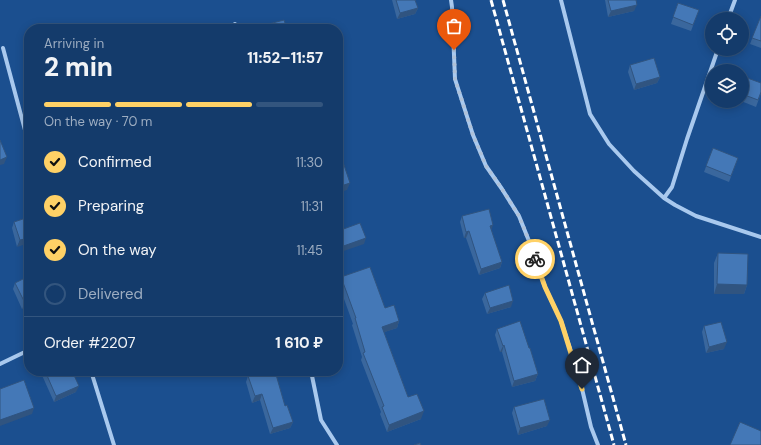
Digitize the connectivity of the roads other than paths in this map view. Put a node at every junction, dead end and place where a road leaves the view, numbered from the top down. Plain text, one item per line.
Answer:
1 (451, 0) edge
2 (561, 0) edge
3 (735, 0) edge
4 (731, 12) edge
5 (3, 48) dead end
6 (716, 56) edge
7 (24, 126) edge
8 (664, 198) junction
9 (761, 237) edge
10 (24, 352) edge
11 (0, 364) edge
12 (93, 376) edge
13 (312, 376) edge
14 (114, 445) edge
15 (337, 445) edge
16 (598, 445) edge

1 - 16 street
2 - 8 street
3 - 4 street
5 - 7 street
6 - 8 street
8 - 9 street
10 - 11 street
12 - 14 street
13 - 15 street

